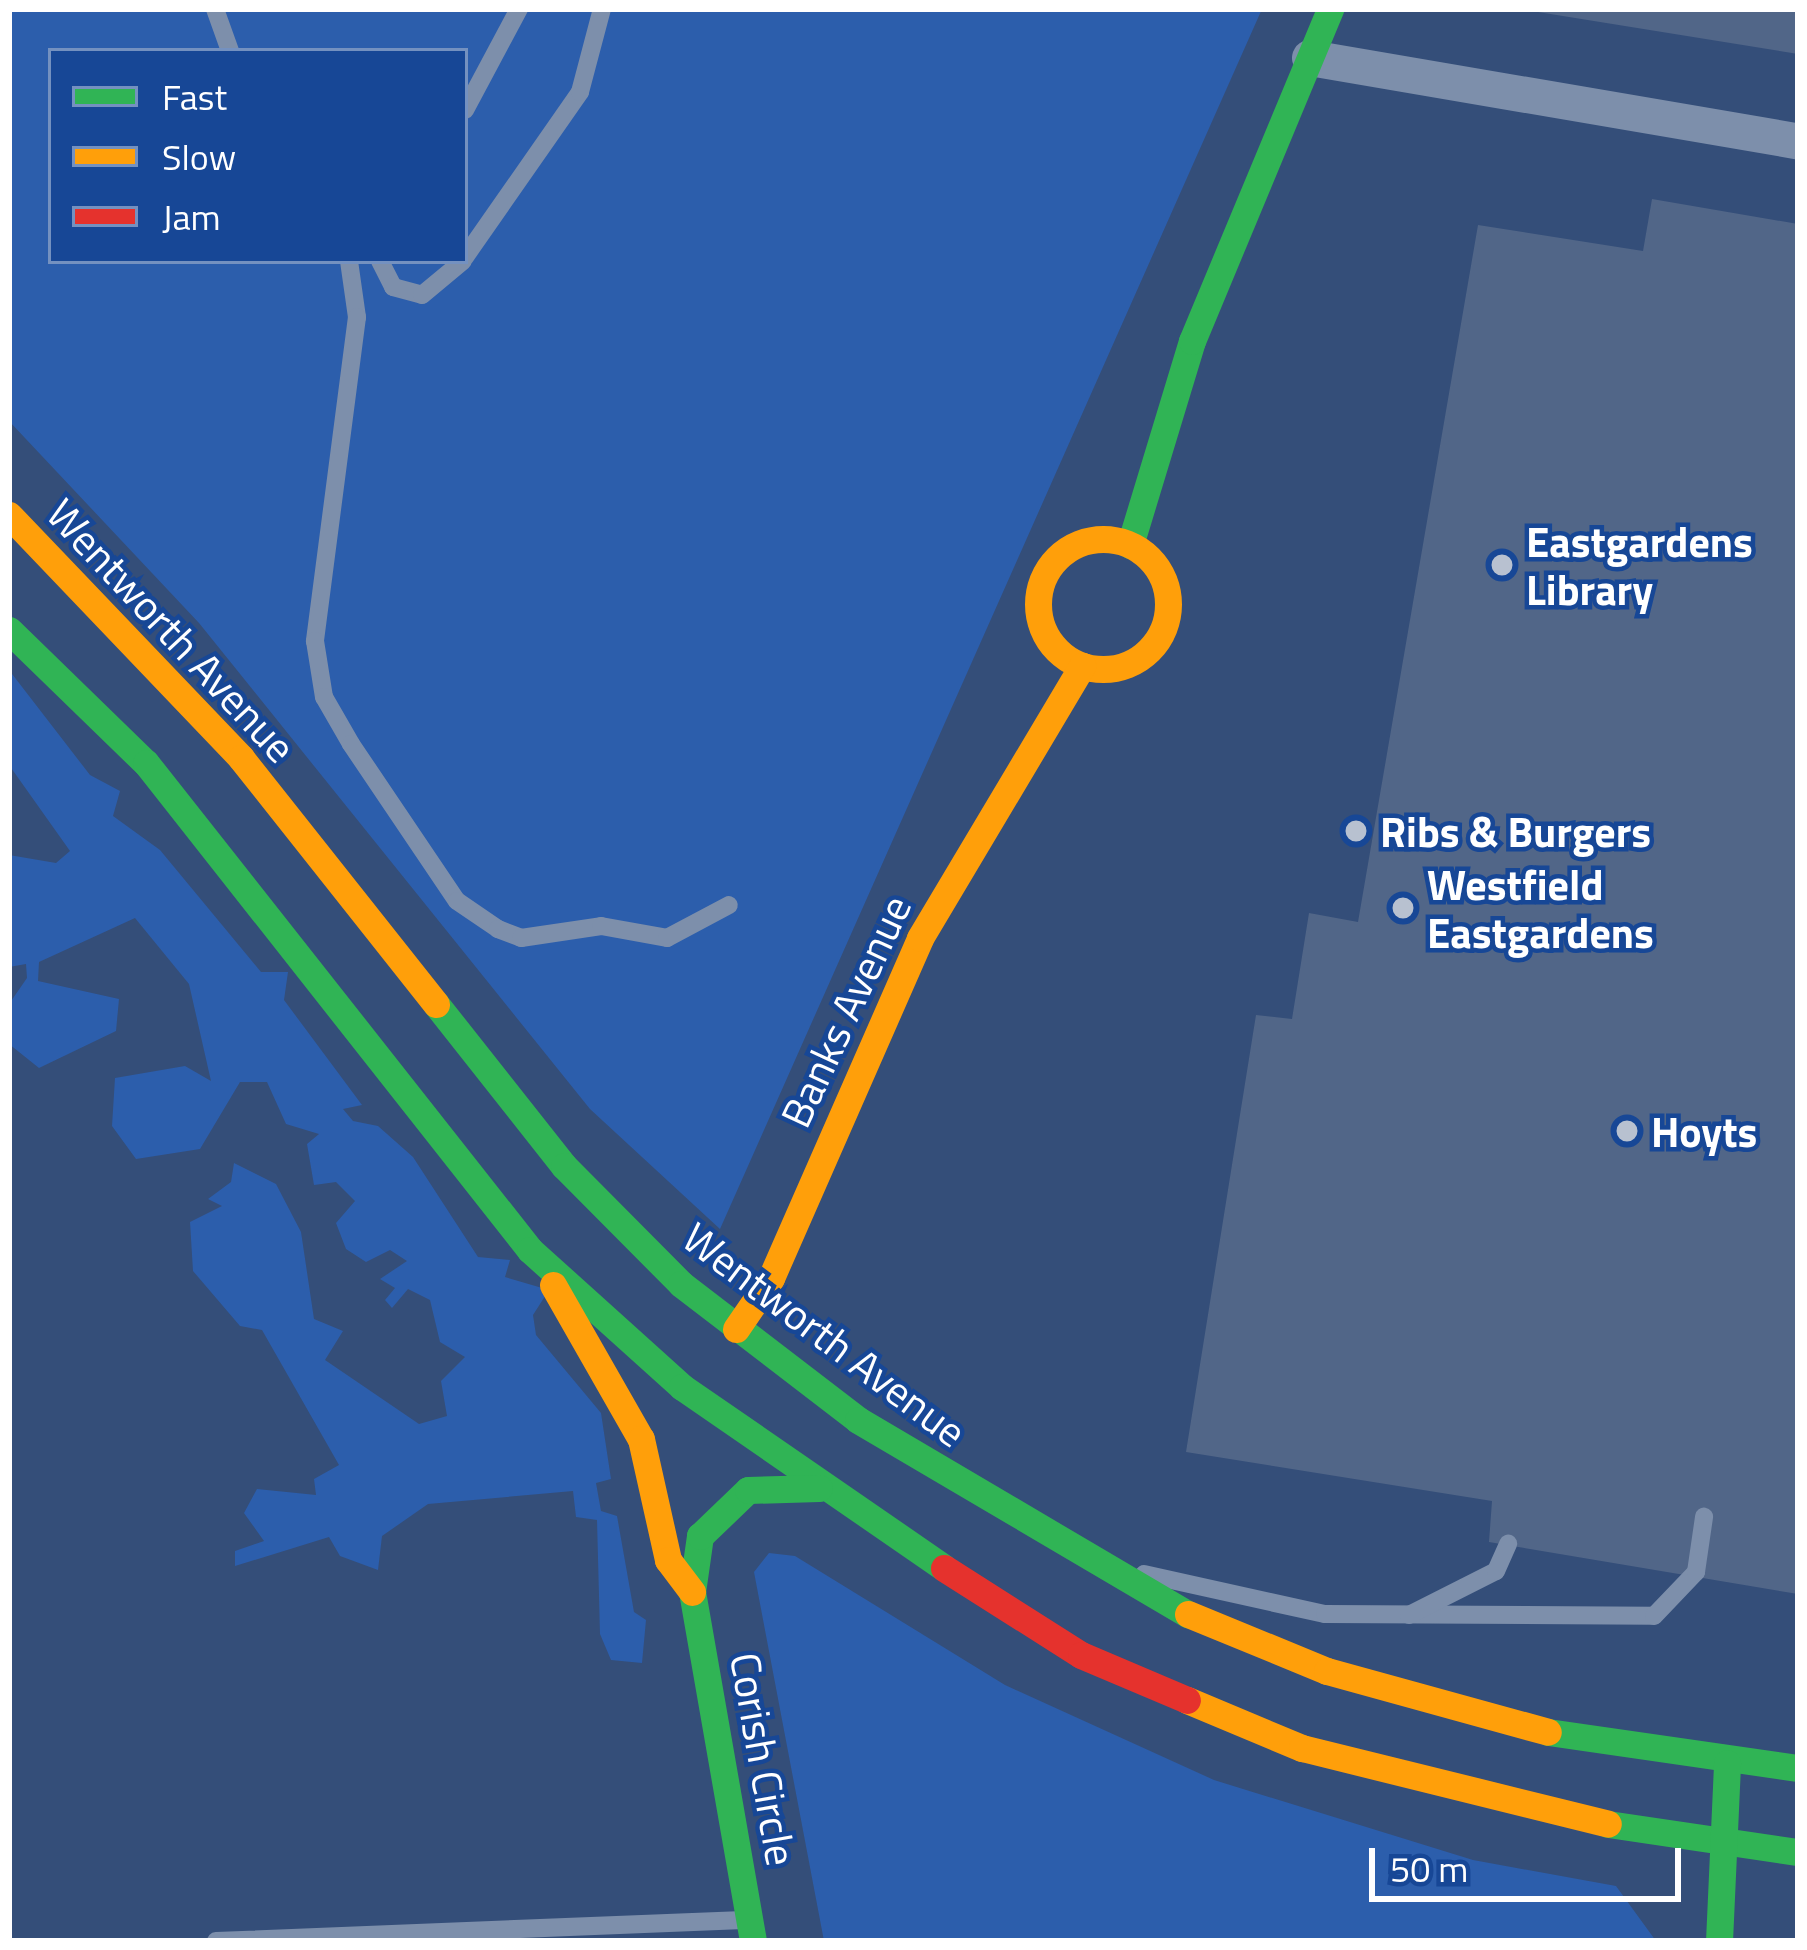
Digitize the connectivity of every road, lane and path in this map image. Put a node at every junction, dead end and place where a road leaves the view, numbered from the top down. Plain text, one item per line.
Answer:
1 (215, 9) edge
2 (519, 9) edge
3 (602, 9) edge
4 (1330, 9) edge
5 (229, 48) edge
6 (1310, 58) junction
7 (468, 104) edge
8 (1798, 141) edge
9 (468, 253) edge
10 (349, 264) edge
11 (382, 264) edge
12 (458, 264) edge
13 (9, 515) edge
14 (1130, 545) junction
15 (9, 630) edge
16 (1082, 666) junction
17 (729, 905) dead end
18 (530, 1250) junction
19 (736, 1329) junction
20 (698, 1371) junction
21 (820, 1488) junction
22 (1704, 1517) dead end
23 (1508, 1544) dead end
24 (1118, 1576) junction
25 (692, 1592) junction
26 (1405, 1617) junction
27 (1727, 1763) junction
28 (1798, 1768) edge
29 (1720, 1845) junction
30 (1798, 1852) edge
31 (751, 1930) edge
32 (216, 1941) edge
33 (1718, 1941) edge

1 - 5 lane
2 - 7 lane
3 - 9 lane
4 - 6 main road
6 - 8 street
6 - 14 main road
10 - 17 lane
11 - 12 lane
13 - 19 main road, Wentworth Avenue
14 - 16 main road
14 - 16 main road
15 - 18 main road
16 - 19 main road, Banks Avenue
18 - 20 main road
18 - 25 main road, Corish Circle
19 - 20 main road, Banks Avenue
19 - 24 main road, Wentworth Avenue
20 - 21 main road
21 - 25 main road, Corish Circle
21 - 29 main road
22 - 26 lane
23 - 26 lane
24 - 26 lane
24 - 27 main road, Wentworth Avenue
25 - 31 main road, Corish Circle
27 - 28 main road, Wentworth Avenue
27 - 29 main road
29 - 30 main road
29 - 33 main road
31 - 32 lane

